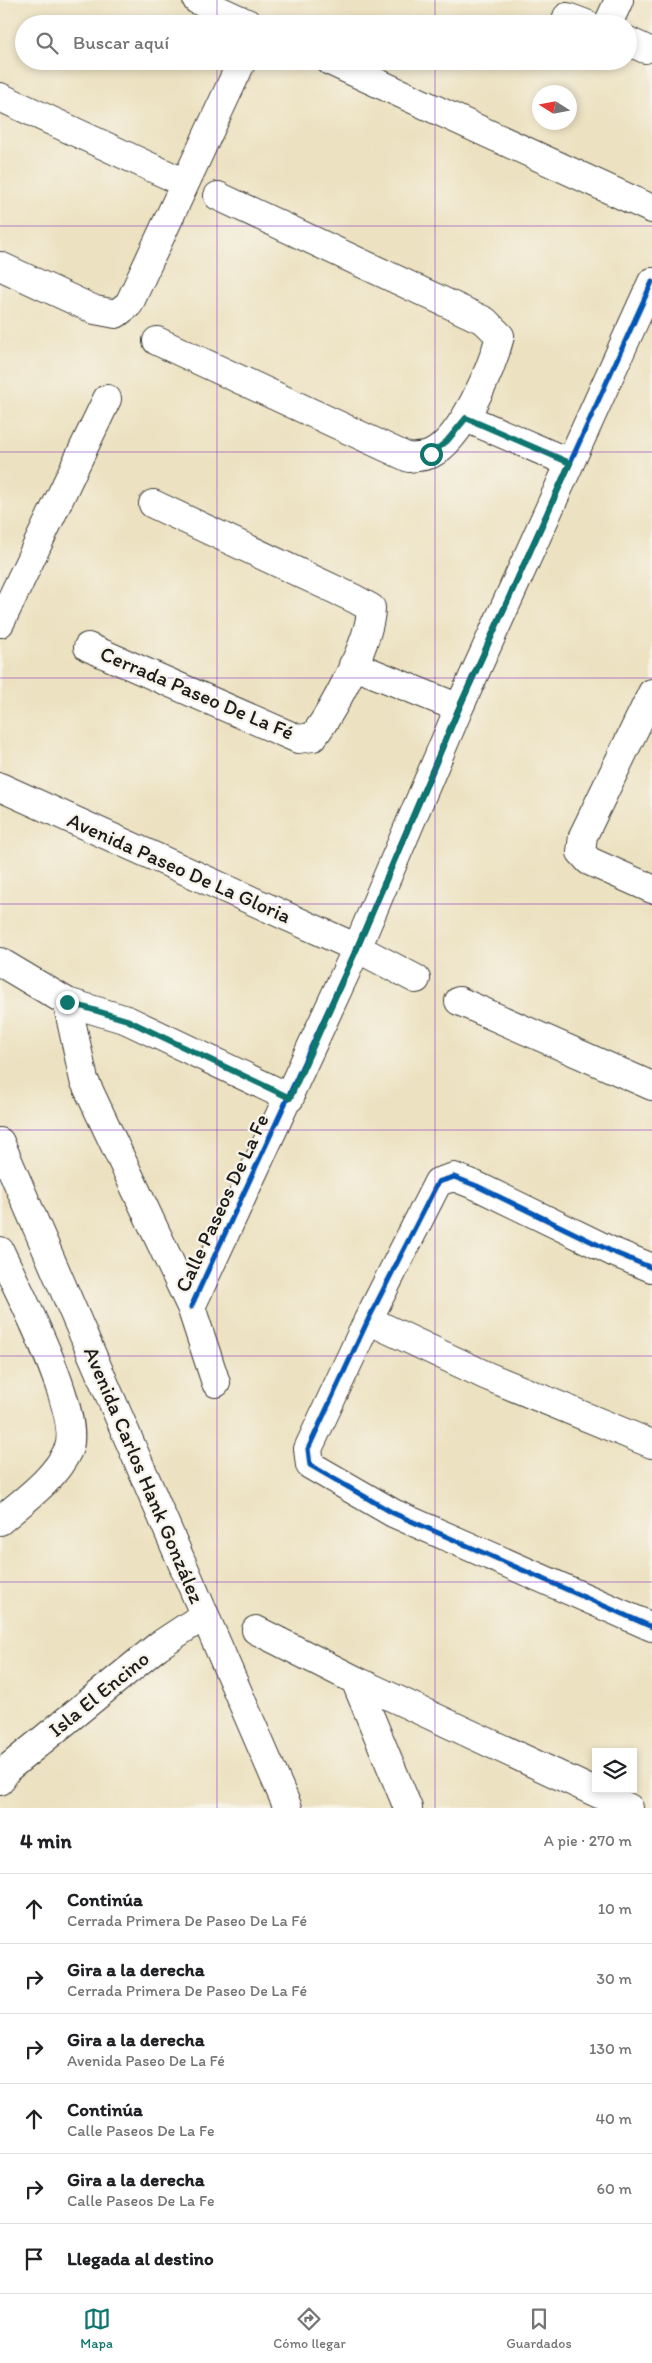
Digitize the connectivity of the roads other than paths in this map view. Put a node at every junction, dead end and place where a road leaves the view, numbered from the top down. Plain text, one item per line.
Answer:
1 (197, 0) edge
2 (619, 0) edge
3 (230, 15) edge
4 (612, 15) edge
5 (238, 70) edge
6 (350, 70) edge
7 (0, 97) edge
8 (185, 183) junction
9 (218, 196) dead end
10 (652, 209) edge
11 (0, 266) edge
12 (652, 282) edge
13 (157, 341) dead end
14 (107, 399) dead end
15 (466, 418) junction
16 (570, 463) junction
17 (154, 504) dead end
18 (0, 622) edge
19 (88, 647) dead end
20 (353, 665) junction
21 (650, 703) edge
22 (459, 708) junction
23 (0, 787) edge
24 (652, 889) edge
25 (357, 948) junction
26 (0, 962) edge
27 (416, 979) dead end
28 (459, 1001) dead end
29 (67, 1002) junction
30 (652, 1086) edge
31 (290, 1098) junction
32 (0, 1142) edge
33 (0, 1251) edge
34 (652, 1268) edge
35 (191, 1307) junction
36 (368, 1320) junction
37 (216, 1384) dead end
38 (652, 1444) edge
39 (0, 1521) edge
40 (205, 1616) junction
41 (652, 1627) edge
42 (256, 1630) dead end
43 (355, 1680) junction
44 (0, 1780) edge
45 (288, 1808) edge
46 (408, 1808) edge
47 (629, 1808) edge

1 - 3 street
2 - 4 street
5 - 8 street
6 - 10 street
7 - 8 street
8 - 11 street
9 - 15 street
12 - 16 street, Calle Paseos De La Fe
13 - 15 street
14 - 18 street
15 - 16 street
16 - 22 street, Calle Paseos De La Fe
17 - 20 street, Cerrada Paseo De La Fé
19 - 20 street, Cerrada Paseo De La Fé
20 - 22 street
21 - 24 street
22 - 25 street, Calle Paseos De La Fe
23 - 25 street, Avenida Paseo De La Gloria
25 - 27 street, Avenida Paseo De La Gloria
25 - 31 street, Calle Paseos De La Fe
26 - 29 street
28 - 30 street
29 - 31 street, Calle Paseos De La Fe
29 - 35 street, Calle Paseos De La Fe
31 - 35 street, Calle Paseos De La Fe
32 - 40 street, Avenida Carlos Hank González
33 - 39 street
34 - 36 street
35 - 37 street
36 - 38 street
36 - 41 street
40 - 44 street, Isla El Encino
40 - 45 street, Avenida Carlos Hank González
42 - 43 street
43 - 46 street
43 - 47 street

